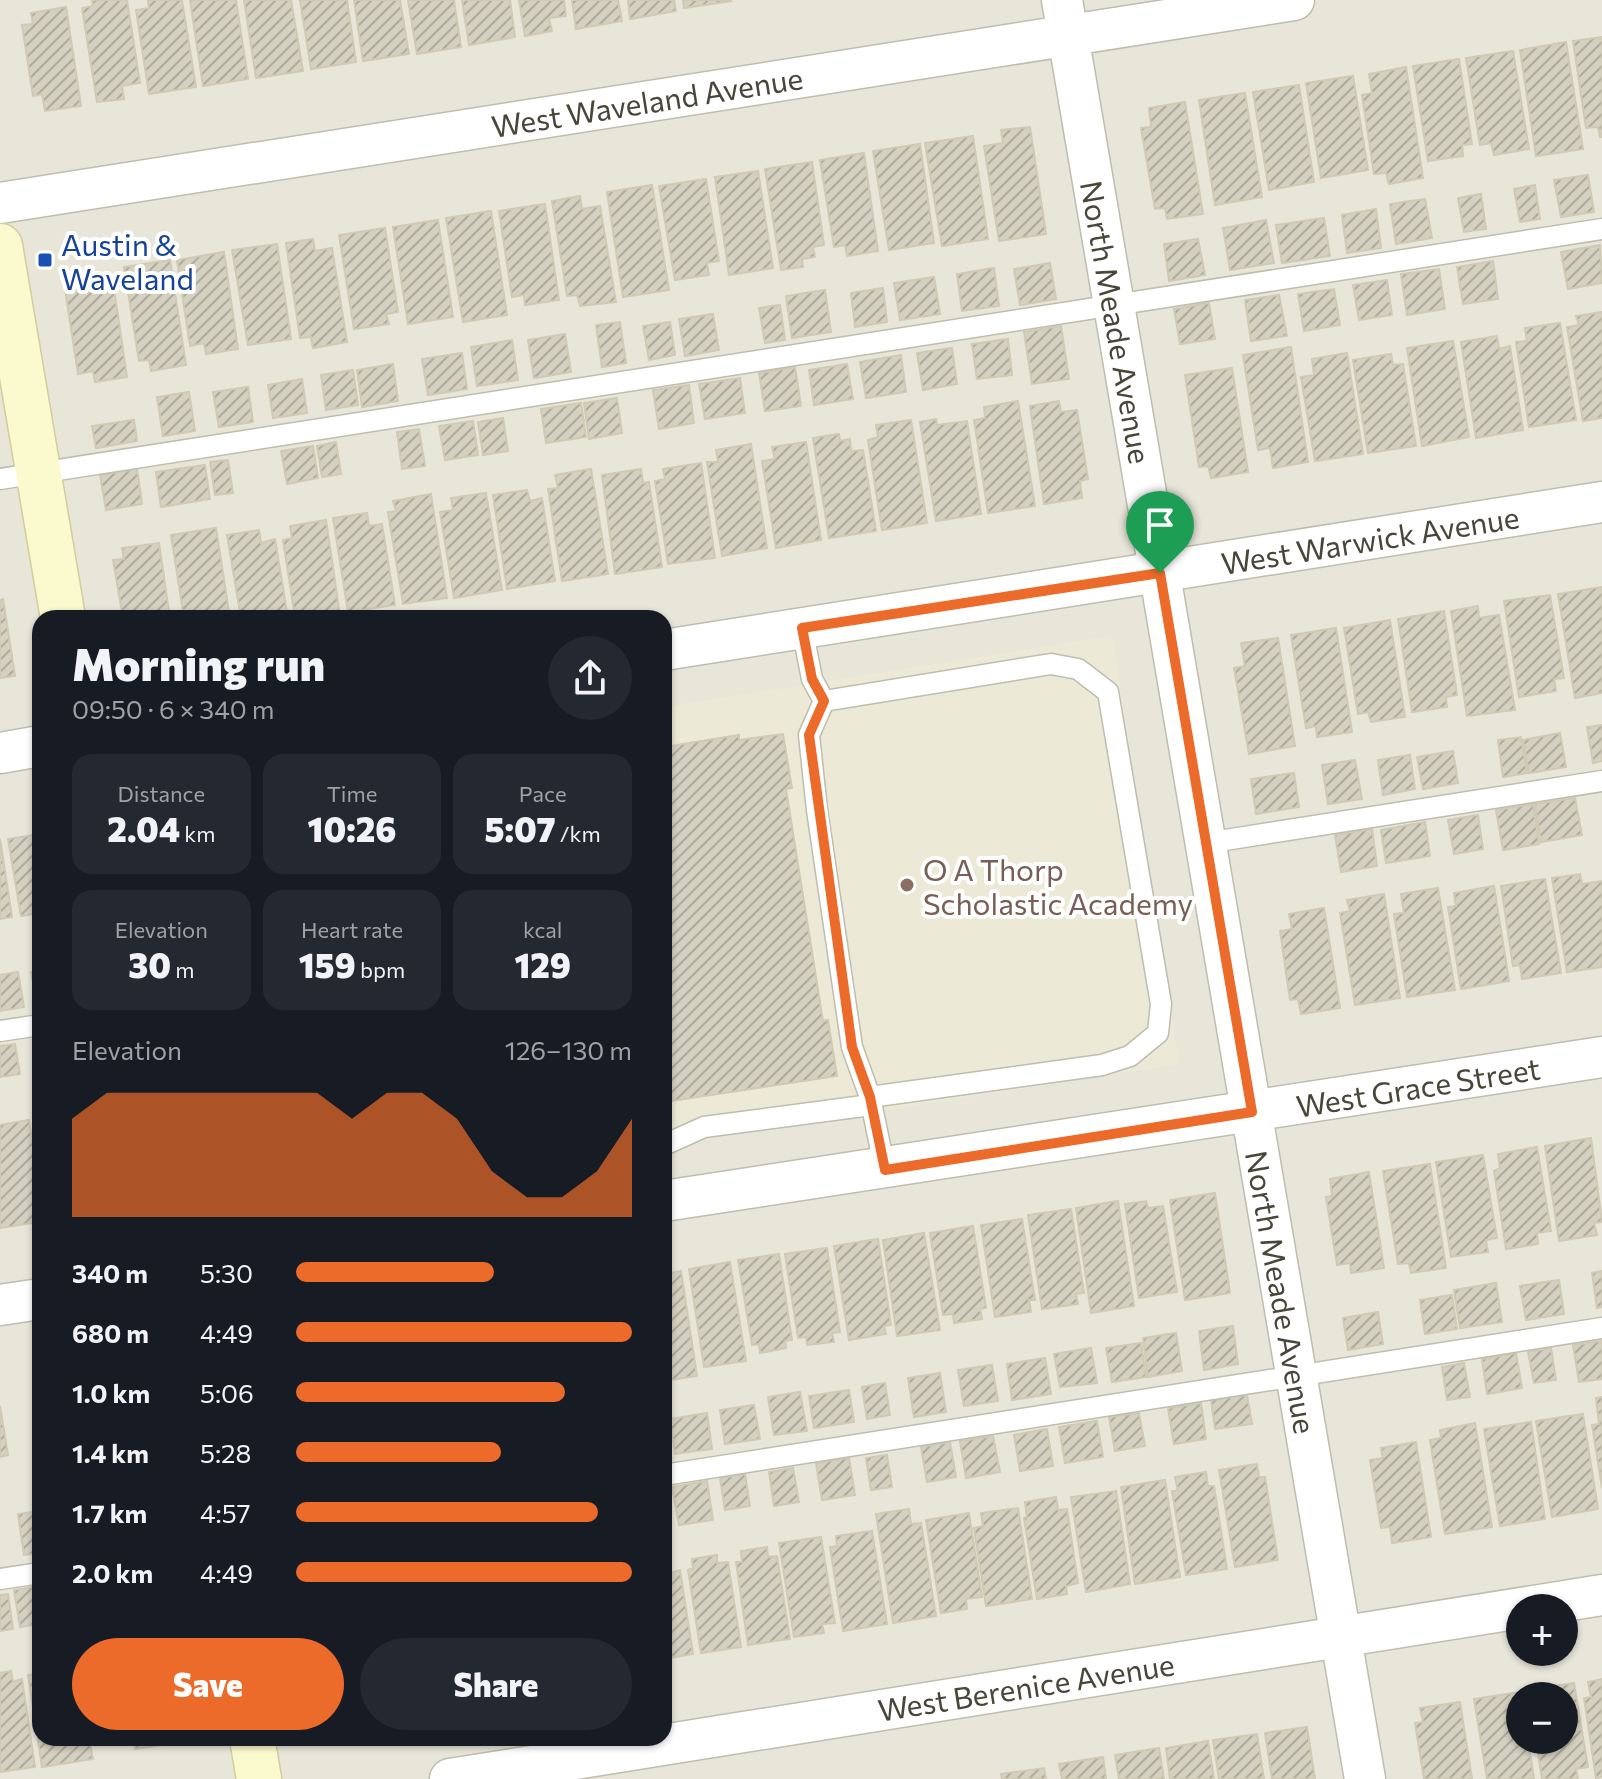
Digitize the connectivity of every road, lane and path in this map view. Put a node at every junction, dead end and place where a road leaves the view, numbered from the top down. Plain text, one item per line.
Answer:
1 (1294, 0) edge
2 (1065, 18) edge
3 (0, 203) edge
4 (1602, 229) edge
5 (0, 246) edge
6 (1114, 305) junction
7 (19, 476) edge
8 (1602, 502) edge
9 (1160, 573) junction
10 (61, 610) edge
11 (802, 628) junction
12 (672, 649) edge
13 (824, 701) junction
14 (32, 747) edge
15 (0, 753) edge
16 (1602, 781) edge
17 (1206, 843) junction
18 (32, 1026) edge
19 (0, 1031) edge
20 (1602, 1057) edge
21 (871, 1101) junction
22 (1252, 1112) junction
23 (672, 1141) edge
24 (885, 1170) junction
25 (672, 1200) edge
26 (32, 1300) edge
27 (0, 1305) edge
28 (1602, 1328) edge
29 (1296, 1376) junction
30 (672, 1474) edge
31 (32, 1574) edge
32 (0, 1579) edge
33 (1602, 1595) edge
34 (1340, 1636) junction
35 (672, 1743) edge
36 (253, 1746) edge
37 (655, 1746) edge
38 (259, 1779) edge
39 (450, 1779) edge
40 (1365, 1779) edge

1 - 2 street, West Waveland Avenue
2 - 3 street, West Waveland Avenue
2 - 6 street, North Meade Avenue
4 - 6 lane
5 - 7 street
6 - 7 lane
6 - 9 street, North Meade Avenue
7 - 10 street
8 - 9 street, West Warwick Avenue
9 - 11 street, West Warwick Avenue
9 - 17 street, North Meade Avenue
11 - 12 street, West Warwick Avenue
11 - 13 lane
13 - 21 lane
13 - 21 lane
14 - 15 street
16 - 17 lane
17 - 22 street, North Meade Avenue
18 - 19 lane
20 - 22 street, West Grace Street
21 - 23 lane
21 - 24 lane
22 - 24 street, West Grace Street
22 - 29 street, North Meade Avenue
24 - 25 street, West Grace Street
26 - 27 street
28 - 29 lane
29 - 30 lane
29 - 34 street, North Meade Avenue
31 - 32 lane
33 - 34 street, West Berenice Avenue
34 - 35 street, West Berenice Avenue
34 - 40 street, North Meade Avenue
36 - 38 street
37 - 39 street, West Berenice Avenue

